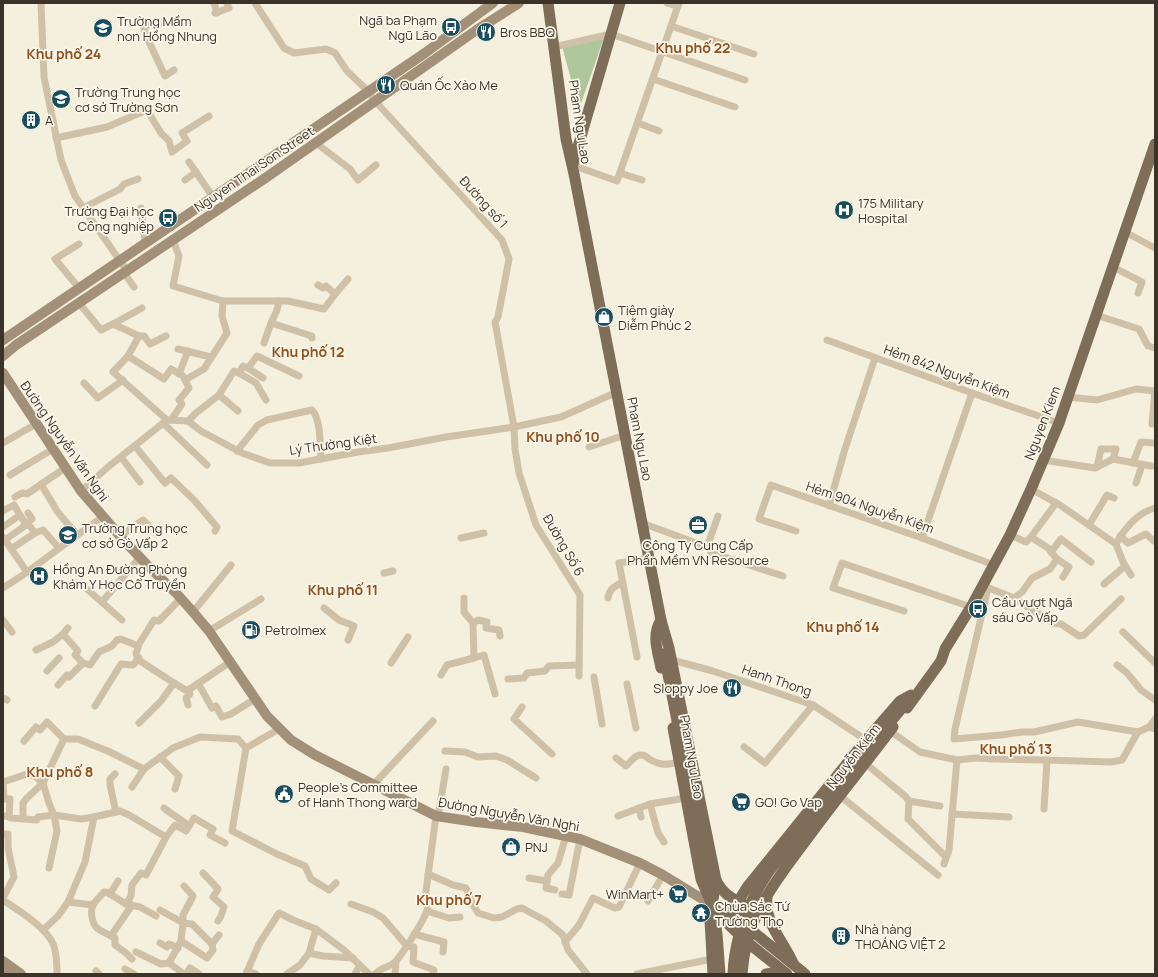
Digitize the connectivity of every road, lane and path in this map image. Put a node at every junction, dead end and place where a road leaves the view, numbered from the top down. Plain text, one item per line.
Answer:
1 (41, 3) edge
2 (214, 3) edge
3 (227, 3) edge
4 (255, 3) edge
5 (519, 3) edge
6 (548, 3) edge
7 (620, 3) edge
8 (667, 3) edge
9 (487, 5) edge
10 (678, 5) edge
11 (159, 24) dead end
12 (671, 26) junction
13 (611, 34) junction
14 (554, 46) junction
15 (663, 51) junction
16 (754, 54) dead end
17 (174, 70) dead end
18 (653, 79) junction
19 (745, 80) dead end
20 (368, 91) junction
21 (376, 102) junction
22 (735, 107) dead end
23 (209, 116) dead end
24 (638, 122) junction
25 (659, 131) dead end
26 (56, 138) junction
27 (316, 143) junction
28 (1155, 144) edge
29 (189, 162) dead end
30 (376, 165) dead end
31 (572, 165) junction
32 (196, 172) junction
33 (620, 173) junction
34 (138, 179) dead end
35 (185, 180) dead end
36 (642, 180) dead end
37 (213, 197) junction
38 (83, 208) junction
39 (141, 208) dead end
40 (1125, 232) junction
41 (173, 240) junction
42 (145, 243) junction
43 (79, 244) dead end
44 (1155, 248) edge
45 (120, 260) junction
46 (1113, 267) junction
47 (126, 272) junction
48 (348, 279) dead end
49 (318, 285) dead end
50 (134, 287) dead end
51 (79, 288) junction
52 (1138, 293) dead end
53 (335, 294) junction
54 (223, 301) junction
55 (279, 301) junction
56 (79, 303) junction
57 (142, 308) dead end
58 (1096, 315) junction
59 (271, 323) junction
60 (113, 324) junction
61 (139, 336) junction
62 (166, 336) dead end
63 (312, 338) dead end
64 (3, 340) edge
65 (827, 340) dead end
66 (264, 343) dead end
67 (1155, 348) edge
68 (178, 349) dead end
69 (188, 351) junction
70 (3, 356) edge
71 (128, 356) junction
72 (211, 357) junction
73 (875, 358) junction
74 (248, 368) junction
75 (239, 373) junction
76 (3, 374) edge
77 (179, 374) junction
78 (299, 376) dead end
79 (263, 378) dead end
80 (123, 380) junction
81 (185, 380) junction
82 (84, 383) dead end
83 (1155, 390) edge
84 (617, 392) junction
85 (972, 393) junction
86 (219, 395) junction
87 (1068, 397) junction
88 (266, 400) dead end
89 (238, 411) dead end
90 (167, 421) junction
91 (188, 421) junction
92 (1059, 423) junction
93 (36, 424) junction
94 (1152, 424) dead end
95 (514, 427) junction
96 (625, 435) junction
97 (3, 443) edge
98 (1155, 443) edge
99 (135, 446) junction
100 (589, 447) dead end
101 (53, 449) junction
102 (237, 451) junction
103 (121, 457) junction
104 (1113, 459) junction
105 (321, 460) junction
106 (1043, 460) junction
107 (1133, 463) junction
108 (207, 465) dead end
109 (1142, 465) junction
110 (1151, 466) dead end
111 (1097, 467) junction
112 (65, 468) junction
113 (10, 476) dead end
114 (140, 482) dead end
115 (1136, 482) dead end
116 (41, 484) junction
117 (1031, 489) junction
118 (81, 491) junction
119 (1114, 498) dead end
120 (14, 501) junction
121 (1056, 503) junction
122 (829, 506) junction
123 (1155, 508) edge
124 (3, 512) edge
125 (28, 513) dead end
126 (20, 515) junction
127 (718, 516) dead end
128 (102, 517) junction
129 (642, 523) junction
130 (26, 524) junction
131 (1089, 525) junction
132 (3, 527) edge
133 (215, 531) dead end
134 (796, 531) dead end
135 (35, 533) junction
136 (484, 533) dead end
137 (157, 534) dead end
138 (77, 535) junction
139 (1010, 535) junction
140 (120, 536) junction
141 (1120, 536) junction
142 (1031, 537) junction
143 (461, 538) dead end
144 (922, 538) junction
145 (4, 539) edge
146 (1155, 542) edge
147 (1116, 544) junction
148 (708, 547) junction
149 (59, 548) junction
150 (11, 549) junction
151 (1052, 552) junction
152 (140, 557) junction
153 (649, 558) junction
154 (1057, 559) junction
155 (1091, 562) dead end
156 (994, 565) junction
157 (230, 566) dead end
158 (1125, 566) junction
159 (393, 571) dead end
160 (27, 572) junction
161 (384, 573) dead end
162 (1131, 575) dead end
163 (783, 576) dead end
164 (1063, 577) dead end
165 (623, 582) junction
166 (1104, 584) dead end
167 (986, 587) junction
168 (3, 588) edge
169 (88, 590) dead end
170 (181, 598) junction
171 (464, 598) dead end
172 (608, 598) dead end
173 (1014, 598) junction
174 (261, 599) dead end
175 (1121, 599) dead end
176 (102, 602) junction
177 (324, 608) dead end
178 (971, 608) junction
179 (904, 611) dead end
180 (194, 612) junction
181 (3, 620) edge
182 (122, 620) dead end
183 (661, 620) junction
184 (474, 623) junction
185 (68, 628) dead end
186 (209, 631) junction
187 (12, 632) dead end
188 (1123, 632) dead end
189 (63, 634) junction
190 (500, 636) dead end
191 (408, 637) dead end
192 (348, 640) dead end
193 (138, 646) junction
194 (945, 649) junction
195 (36, 650) dead end
196 (637, 657) dead end
197 (668, 657) junction
198 (58, 658) dead end
199 (474, 658) junction
200 (137, 659) junction
201 (230, 662) junction
202 (83, 663) junction
203 (391, 663) dead end
204 (1155, 663) edge
205 (579, 665) junction
206 (1117, 665) dead end
207 (47, 671) dead end
208 (442, 675) dead end
209 (579, 676) dead end
210 (594, 677) dead end
211 (508, 679) dead end
212 (174, 683) junction
213 (198, 683) junction
214 (627, 684) dead end
215 (58, 685) dead end
216 (189, 690) junction
217 (495, 694) dead end
218 (913, 696) junction
219 (255, 699) junction
220 (1155, 700) edge
221 (188, 705) dead end
222 (814, 705) junction
223 (95, 706) dead end
224 (522, 707) dead end
225 (1155, 719) edge
226 (433, 721) dead end
227 (139, 723) dead end
228 (602, 724) dead end
229 (636, 728) dead end
230 (1152, 728) edge
231 (279, 729) junction
232 (890, 731) junction
233 (1138, 732) junction
234 (64, 739) junction
235 (866, 740) junction
236 (24, 741) dead end
237 (744, 747) dead end
238 (246, 748) junction
239 (445, 751) dead end
240 (552, 754) dead end
241 (160, 756) junction
242 (616, 758) dead end
243 (957, 760) junction
244 (1047, 760) junction
245 (679, 762) junction
246 (865, 763) junction
247 (144, 769) junction
248 (446, 769) dead end
249 (115, 774) dead end
250 (536, 778) dead end
251 (3, 782) edge
252 (43, 783) junction
253 (373, 785) junction
254 (132, 787) dead end
255 (175, 789) dead end
256 (839, 795) junction
257 (686, 798) junction
258 (909, 801) junction
259 (650, 804) junction
260 (940, 806) dead end
261 (164, 808) dead end
262 (639, 808) junction
263 (1044, 809) dead end
264 (116, 812) junction
265 (952, 814) junction
266 (54, 815) junction
267 (437, 816) junction
268 (618, 816) dead end
269 (6, 817) edge
270 (94, 817) junction
271 (641, 817) dead end
272 (1008, 817) dead end
273 (23, 819) junction
274 (189, 826) junction
275 (5, 834) edge
276 (566, 836) junction
277 (166, 837) junction
278 (580, 839) junction
279 (664, 842) dead end
280 (225, 843) dead end
281 (640, 863) junction
282 (49, 868) dead end
283 (203, 873) dead end
284 (428, 874) junction
285 (663, 874) junction
286 (938, 875) dead end
287 (529, 878) dead end
288 (716, 880) junction
289 (118, 881) dead end
290 (547, 881) junction
291 (336, 883) dead end
292 (184, 886) dead end
293 (769, 890) junction
294 (110, 894) junction
295 (3, 899) edge
296 (648, 901) dead end
297 (68, 902) junction
298 (738, 902) junction
299 (762, 902) junction
300 (350, 904) dead end
301 (129, 905) junction
302 (712, 905) junction
303 (93, 906) junction
304 (160, 910) dead end
305 (427, 911) junction
306 (156, 916) dead end
307 (460, 917) dead end
308 (729, 917) junction
309 (218, 921) dead end
310 (183, 923) junction
311 (316, 929) junction
312 (43, 930) junction
313 (751, 930) junction
314 (414, 934) junction
315 (219, 935) dead end
316 (111, 936) junction
317 (565, 942) junction
318 (747, 942) junction
319 (160, 944) dead end
320 (212, 944) junction
321 (179, 945) junction
322 (407, 946) junction
323 (136, 952) dead end
324 (308, 952) junction
325 (443, 952) dead end
326 (744, 957) junction
327 (353, 958) junction
328 (132, 959) dead end
329 (712, 959) junction
330 (3, 961) edge
331 (396, 962) junction
332 (169, 963) junction
333 (360, 965) junction
334 (125, 968) dead end
335 (3, 970) edge
336 (791, 970) edge
337 (246, 972) edge
338 (656, 972) edge
339 (196, 973) edge
340 (8, 974) edge
341 (21, 974) edge
342 (57, 974) edge
343 (134, 974) edge
344 (185, 974) edge
345 (256, 974) edge
346 (288, 974) edge
347 (355, 974) edge
348 (369, 974) edge
349 (375, 974) edge
350 (395, 974) edge
351 (433, 974) edge
352 (587, 974) edge
353 (637, 974) edge
354 (713, 974) edge
355 (720, 974) edge
356 (732, 974) edge
357 (742, 974) edge
358 (766, 974) edge
359 (783, 974) edge
360 (805, 974) edge

1 - 26 street
2 - 3 street
4 - 20 street
5 - 21 main road, Nguyen Thai Son Street
6 - 14 main road, Pham Ngu Lao
7 - 13 main road
8 - 10 street
9 - 20 main road, Nguyen Thai Son Street
10 - 12 street
11 - 17 street
12 - 15 street
12 - 16 street
13 - 14 street
13 - 15 street
13 - 31 main road
14 - 31 main road, Pham Ngu Lao
15 - 18 street
15 - 19 street
18 - 22 street
18 - 24 street
20 - 21 street, Đường số 1
20 - 37 main road, Nguyen Thai Son Street
21 - 27 main road, Nguyen Thai Son Street
21 - 95 street, Đường số 1
23 - 26 street
24 - 25 street
24 - 33 street
26 - 38 street
27 - 30 street
27 - 41 main road, Nguyen Thai Son Street
28 - 40 main road, Nguyen Kiem
29 - 32 street
31 - 33 street
31 - 84 main road, Pham Ngu Lao
32 - 35 street
32 - 37 street
33 - 36 street
34 - 38 street
37 - 42 main road, Nguyen Thai Son Street
38 - 45 street
39 - 42 street
40 - 44 street
40 - 46 main road, Nguyen Kiem
41 - 47 main road, Nguyen Thai Son Street
41 - 54 street
42 - 45 main road, Nguyen Thai Son Street
43 - 51 street
45 - 47 street
45 - 51 main road, Nguyen Thai Son Street
46 - 52 street
46 - 58 main road, Nguyen Kiem
47 - 50 street
47 - 56 main road, Nguyen Thai Son Street
48 - 53 street
49 - 53 street
51 - 64 main road, Nguyen Thai Son Street
53 - 55 street
54 - 55 street
54 - 72 street
55 - 59 street
56 - 60 street
56 - 70 main road, Nguyen Thai Son Street
57 - 60 street
58 - 67 street
58 - 87 main road, Nguyen Kiem
59 - 63 street
59 - 66 street
60 - 61 street
61 - 62 street
61 - 71 street
65 - 73 street, Hẻm 842 Nguyễn Kiệm
68 - 69 street
69 - 72 street
69 - 77 street
71 - 77 street
71 - 80 street
72 - 81 street
73 - 85 street, Hẻm 842 Nguyễn Kiệm
73 - 122 street
74 - 75 street
74 - 78 street
74 - 79 street
75 - 86 street
75 - 88 street
76 - 93 main road, Đường Nguyễn Văn Nghi
77 - 81 street
80 - 82 street
80 - 90 street
81 - 90 street
83 - 87 street
83 - 94 street
84 - 95 street, Lý Thường Kiệt
84 - 96 main road, Pham Ngu Lao
85 - 92 street, Hẻm 842 Nguyễn Kiệm
85 - 144 street
86 - 89 street
86 - 91 street
87 - 92 main road, Nguyen Kiem
90 - 91 street
90 - 99 street
90 - 108 street
91 - 102 street, Lý Thường Kiệt
92 - 106 main road, Nguyen Kiem
93 - 97 street
93 - 101 main road, Đường Nguyễn Văn Nghi
95 - 105 street, Lý Thường Kiệt
95 - 205 street, Đường Số 6
96 - 100 street
96 - 129 main road, Pham Ngu Lao
98 - 107 street
99 - 103 street
99 - 133 street
101 - 112 main road, Đường Nguyễn Văn Nghi
101 - 113 street
102 - 105 street, Lý Thường Kiệt
102 - 105 street
103 - 114 street
103 - 118 street
104 - 107 street
104 - 111 street
104 - 111 street
106 - 111 street
106 - 117 main road, Nguyen Kiem
107 - 109 street
109 - 110 street
109 - 115 street
112 - 116 street
112 - 118 main road, Đường Nguyễn Văn Nghi
116 - 120 street
116 - 138 street
117 - 121 street
117 - 139 main road, Nguyen Kiem
118 - 128 main road, Đường Nguyễn Văn Nghi
119 - 131 street
120 - 124 street
120 - 126 street
121 - 131 street
121 - 142 street
122 - 134 street, Hẻm 904 Nguyễn Kiệm
122 - 144 street, Hẻm 904 Nguyễn Kiệm
123 - 141 street
125 - 130 street
126 - 130 street
126 - 132 street
127 - 148 street
128 - 138 street
128 - 140 main road, Đường Nguyễn Văn Nghi
129 - 148 street
129 - 153 main road, Pham Ngu Lao
130 - 135 street
130 - 145 street
131 - 147 street
135 - 149 street
135 - 150 street
136 - 143 street
137 - 140 street
138 - 149 street
139 - 142 street
139 - 156 main road, Nguyen Kiem
140 - 152 main road, Đường Nguyễn Văn Nghi
141 - 146 street
141 - 147 street
142 - 151 street
144 - 156 street, Hẻm 904 Nguyễn Kiệm
145 - 150 street
147 - 158 street
148 - 163 street
149 - 160 street
150 - 160 street
151 - 154 street
151 - 155 street
152 - 170 main road, Đường Nguyễn Văn Nghi
152 - 176 street
153 - 165 street
153 - 183 main road, Pham Ngu Lao
154 - 164 street
154 - 173 street
156 - 167 main road, Nguyen Kiem
157 - 180 street
158 - 162 street
158 - 166 street
159 - 161 street
160 - 168 street
165 - 172 street
165 - 196 street
167 - 173 street
167 - 178 main road, Nguyen Kiem
167 - 233 street
169 - 176 street
170 - 180 main road, Đường Nguyễn Văn Nghi
170 - 193 street
171 - 184 street
173 - 175 street
174 - 186 street
176 - 182 street
177 - 192 street
178 - 179 street
178 - 194 main road, Nguyen Kiem
180 - 186 main road, Đường Nguyễn Văn Nghi
181 - 187 street
183 - 197 main road
183 - 245 main road, Pham Ngu Lao
184 - 190 street
184 - 199 street
185 - 189 street
186 - 201 main road, Đường Nguyễn Văn Nghi
188 - 204 street
189 - 195 street
189 - 202 street
191 - 203 street
193 - 200 street
193 - 202 street
194 - 218 main road, Nguyen Kiem
194 - 232 main road, Nguyễn Kiệm
197 - 222 street, Hanh Thong
197 - 288 main road
197 - 355 main road, bridge
198 - 207 street
199 - 208 street
199 - 217 street
200 - 212 street
200 - 223 street
201 - 213 street
201 - 219 main road, Đường Nguyễn Văn Nghi
202 - 215 street
205 - 209 street, Đường Số 6
205 - 211 street
206 - 220 street
210 - 228 street
212 - 216 street
212 - 227 street
213 - 216 street
213 - 219 street
214 - 229 street
216 - 221 street
218 - 235 main road, Nguyễn Kiệm
218 - 356 main road, Nguyen Kiem, bridge
219 - 231 main road, Đường Nguyễn Văn Nghi
222 - 235 street, Hanh Thong
222 - 237 street
224 - 240 street
225 - 230 street
226 - 253 street
230 - 233 street
231 - 238 street
231 - 253 main road, Đường Nguyễn Văn Nghi
232 - 243 street
232 - 246 main road, Nguyễn Kiệm
233 - 244 street
234 - 236 street
234 - 247 street
234 - 252 street
235 - 298 main road, Nguyễn Kiệm
238 - 241 street
238 - 291 street
239 - 250 street
241 - 247 street
241 - 255 street
242 - 245 street
243 - 244 street
243 - 265 street
244 - 263 street
245 - 257 main road, Pham Ngu Lao
246 - 256 main road, Nguyễn Kiệm
246 - 258 street
247 - 254 street
248 - 267 street
249 - 264 street
251 - 252 street
251 - 269 street
252 - 266 street
252 - 273 street
253 - 267 main road, Đường Nguyễn Văn Nghi
256 - 286 street
256 - 293 main road, Nguyễn Kiệm
257 - 259 street
257 - 302 main road, Pham Ngu Lao
258 - 260 street
258 - 265 street
259 - 262 street
259 - 279 street
261 - 274 street
262 - 268 street
262 - 271 street
264 - 270 street
264 - 277 street
265 - 272 street
266 - 270 street
266 - 273 street
266 - 282 street
267 - 276 main road, Đường Nguyễn Văn Nghi
267 - 284 street
269 - 273 street
270 - 297 street
274 - 277 street
274 - 280 street
275 - 295 street
276 - 278 main road, Đường Nguyễn Văn Nghi
276 - 290 street
277 - 301 street
278 - 281 main road, Đường Nguyễn Văn Nghi
278 - 290 street
281 - 285 main road, Đường Nguyễn Văn Nghi
281 - 317 street
283 - 309 street
284 - 305 street
284 - 317 street
285 - 296 street
285 - 302 main road, Đường Nguyễn Văn Nghi
287 - 290 street
288 - 298 main road
288 - 302 main road
289 - 294 street
292 - 310 street
293 - 299 main road, Nguyễn Kiệm
293 - 336 main road
294 - 301 street
294 - 303 street
295 - 312 street
297 - 303 street
297 - 312 street
298 - 299 main road
298 - 308 main road, Nguyễn Kiệm
299 - 313 main road, Nguyễn Kiệm
300 - 322 street
301 - 306 street
301 - 316 street
302 - 308 main road
302 - 329 main road
303 - 316 street
304 - 310 street
305 - 307 street
305 - 314 street
308 - 313 main road
308 - 318 main road
310 - 320 street
310 - 321 street
311 - 324 street
311 - 327 street
311 - 337 street
312 - 342 street
313 - 318 main road, Nguyễn Kiệm
313 - 336 main road
314 - 322 street
314 - 325 street
315 - 320 street
316 - 328 street
317 - 352 street
318 - 326 main road, Nguyễn Kiệm
318 - 336 main road
319 - 321 street
320 - 321 street
321 - 332 street
322 - 331 street
322 - 351 street
323 - 332 street
324 - 327 street
324 - 346 street
326 - 329 main road
326 - 357 main road, Nguyễn Kiệm
327 - 333 street
329 - 338 street
329 - 354 main road
330 - 341 main road
331 - 349 street
331 - 350 street
332 - 344 street
333 - 347 street
333 - 348 street
334 - 343 street
335 - 340 main road
336 - 360 main road
337 - 345 street
338 - 353 street
339 - 344 street
358 - 359 main road

